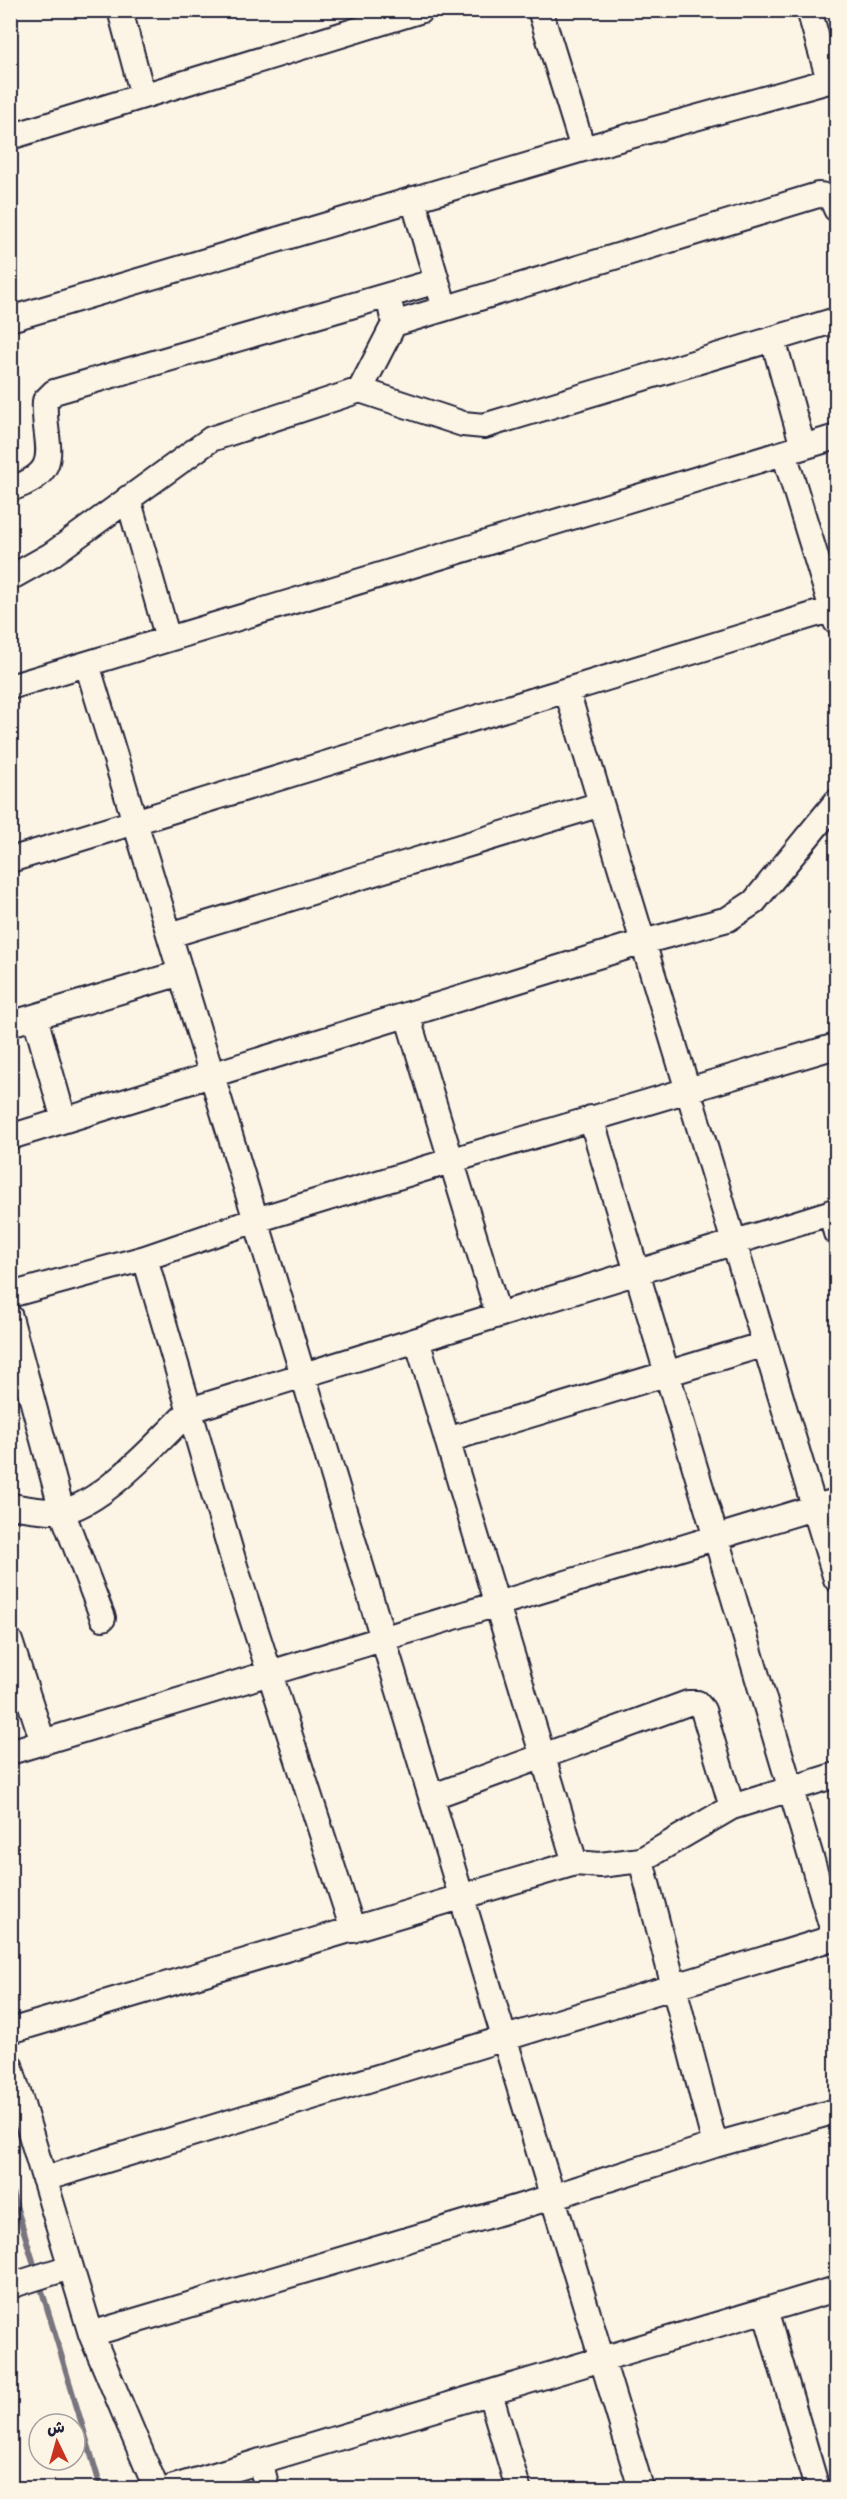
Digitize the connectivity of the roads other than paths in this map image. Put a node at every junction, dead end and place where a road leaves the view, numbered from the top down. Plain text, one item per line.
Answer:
1 (120, 10) edge
2 (422, 10) edge
3 (540, 10) edge
4 (809, 10) edge
5 (372, 17) edge
6 (833, 80) edge
7 (143, 96) junction
8 (10, 137) edge
9 (583, 149) junction
10 (413, 200) junction
11 (837, 209) edge
12 (437, 281) junction
13 (389, 295) junction
14 (446, 309) junction
15 (11, 316) edge
16 (837, 320) edge
17 (394, 324) junction
18 (773, 339) junction
19 (360, 390) junction
20 (837, 437) edge
21 (794, 450) junction
22 (10, 489) edge
23 (128, 498) junction
24 (10, 578) edge
25 (835, 613) edge
26 (168, 639) junction
27 (87, 664) junction
28 (10, 687) edge
29 (567, 690) junction
30 (837, 802) edge
31 (601, 804) junction
32 (135, 822) junction
33 (10, 860) edge
34 (170, 935) junction
35 (643, 942) junction
36 (181, 974) junction
37 (407, 1015) junction
38 (35, 1017) junction
39 (10, 1024) edge
40 (837, 1046) edge
41 (212, 1075) junction
42 (688, 1089) junction
43 (591, 1118) junction
44 (64, 1120) junction
45 (10, 1137) edge
46 (450, 1161) junction
47 (835, 1219) edge
48 (256, 1220) junction
49 (734, 1242) junction
50 (145, 1258) junction
51 (637, 1271) junction
52 (10, 1295) edge
53 (498, 1314) junction
54 (10, 1317) edge
55 (417, 1340) junction
56 (765, 1344) junction
57 (667, 1372) junction
58 (303, 1375) junction
59 (190, 1410) junction
60 (447, 1440) junction
61 (826, 1504) edge
62 (10, 1506) edge
63 (62, 1511) junction
64 (716, 1537) junction
65 (837, 1579) edge
66 (497, 1604) junction
67 (103, 1618) dead end
68 (383, 1639) junction
69 (10, 1641) edge
70 (270, 1673) junction
71 (43, 1742) junction
72 (10, 1752) edge
73 (542, 1755) junction
74 (837, 1775) edge
75 (790, 1789) junction
76 (431, 1797) junction
77 (732, 1807) junction
78 (642, 1860) junction
79 (575, 1863) junction
80 (461, 1897) junction
81 (353, 1930) junction
82 (836, 1937) edge
83 (674, 1985) junction
84 (10, 2031) edge
85 (504, 2039) junction
86 (10, 2065) edge
87 (837, 2111) edge
88 (715, 2145) junction
89 (44, 2179) junction
90 (552, 2197) junction
91 (70, 2267) junction
92 (10, 2286) edge
93 (837, 2289) edge
94 (765, 2310) junction
95 (91, 2334) junction
96 (602, 2360) junction
97 (490, 2393) junction
98 (260, 2461) junction
99 (156, 2488) edge
100 (171, 2488) edge
101 (267, 2488) edge
102 (518, 2488) edge
103 (641, 2488) edge
104 (818, 2488) edge

1 - 7 street
2 - 5 street
3 - 9 street
4 - 6 street
5 - 7 street
6 - 9 street
7 - 8 street
9 - 10 street
10 - 12 street
10 - 15 street
11 - 14 street
12 - 13 street
12 - 14 street
13 - 17 street
13 - 22 street
14 - 17 street
16 - 18 street
17 - 19 street
18 - 19 street
18 - 21 street
19 - 23 street
20 - 21 street
21 - 25 street
21 - 26 street
23 - 24 street
23 - 26 street
25 - 29 street
26 - 27 street
27 - 28 street
27 - 32 street
29 - 31 street
29 - 32 street
30 - 35 street
31 - 34 street
31 - 35 street
32 - 33 street
32 - 34 street
34 - 36 street
35 - 37 street
35 - 42 street
36 - 38 street
36 - 41 street
37 - 41 street
37 - 46 street
38 - 39 street
38 - 44 street
40 - 42 street
41 - 44 street
41 - 48 street
42 - 43 street
42 - 49 street
43 - 46 street
43 - 51 street
44 - 45 street
46 - 48 street
46 - 53 street
47 - 49 street
48 - 50 street
48 - 58 street
49 - 51 street
49 - 56 street
50 - 52 street
50 - 59 street
51 - 53 street
51 - 57 street
53 - 55 street
54 - 63 street
55 - 58 street
55 - 60 street
56 - 57 street
56 - 61 street
57 - 60 street
57 - 64 street
58 - 59 street
58 - 68 street
59 - 63 street
59 - 70 street
60 - 66 street
61 - 64 street
61 - 65 street
62 - 63 street
63 - 67 street
64 - 66 street
64 - 75 street
66 - 68 street
66 - 73 street
68 - 70 street
68 - 76 street
69 - 71 street
70 - 71 street
70 - 81 street
71 - 72 street
73 - 76 street
73 - 77 street
73 - 79 street
74 - 75 street
75 - 77 street
75 - 82 street
76 - 80 street
77 - 78 street
78 - 79 street
78 - 83 street
79 - 80 street
80 - 81 street
80 - 85 street
81 - 84 street
82 - 83 street
83 - 85 street
83 - 88 street
85 - 89 street
85 - 90 street
86 - 89 street
87 - 88 street
88 - 90 street
89 - 91 street
90 - 95 street
90 - 96 street
91 - 92 street
91 - 95 street
93 - 94 street
94 - 96 street
94 - 104 street
95 - 99 street
96 - 97 street
96 - 103 street
97 - 98 street
97 - 102 street
98 - 100 street
98 - 101 street

